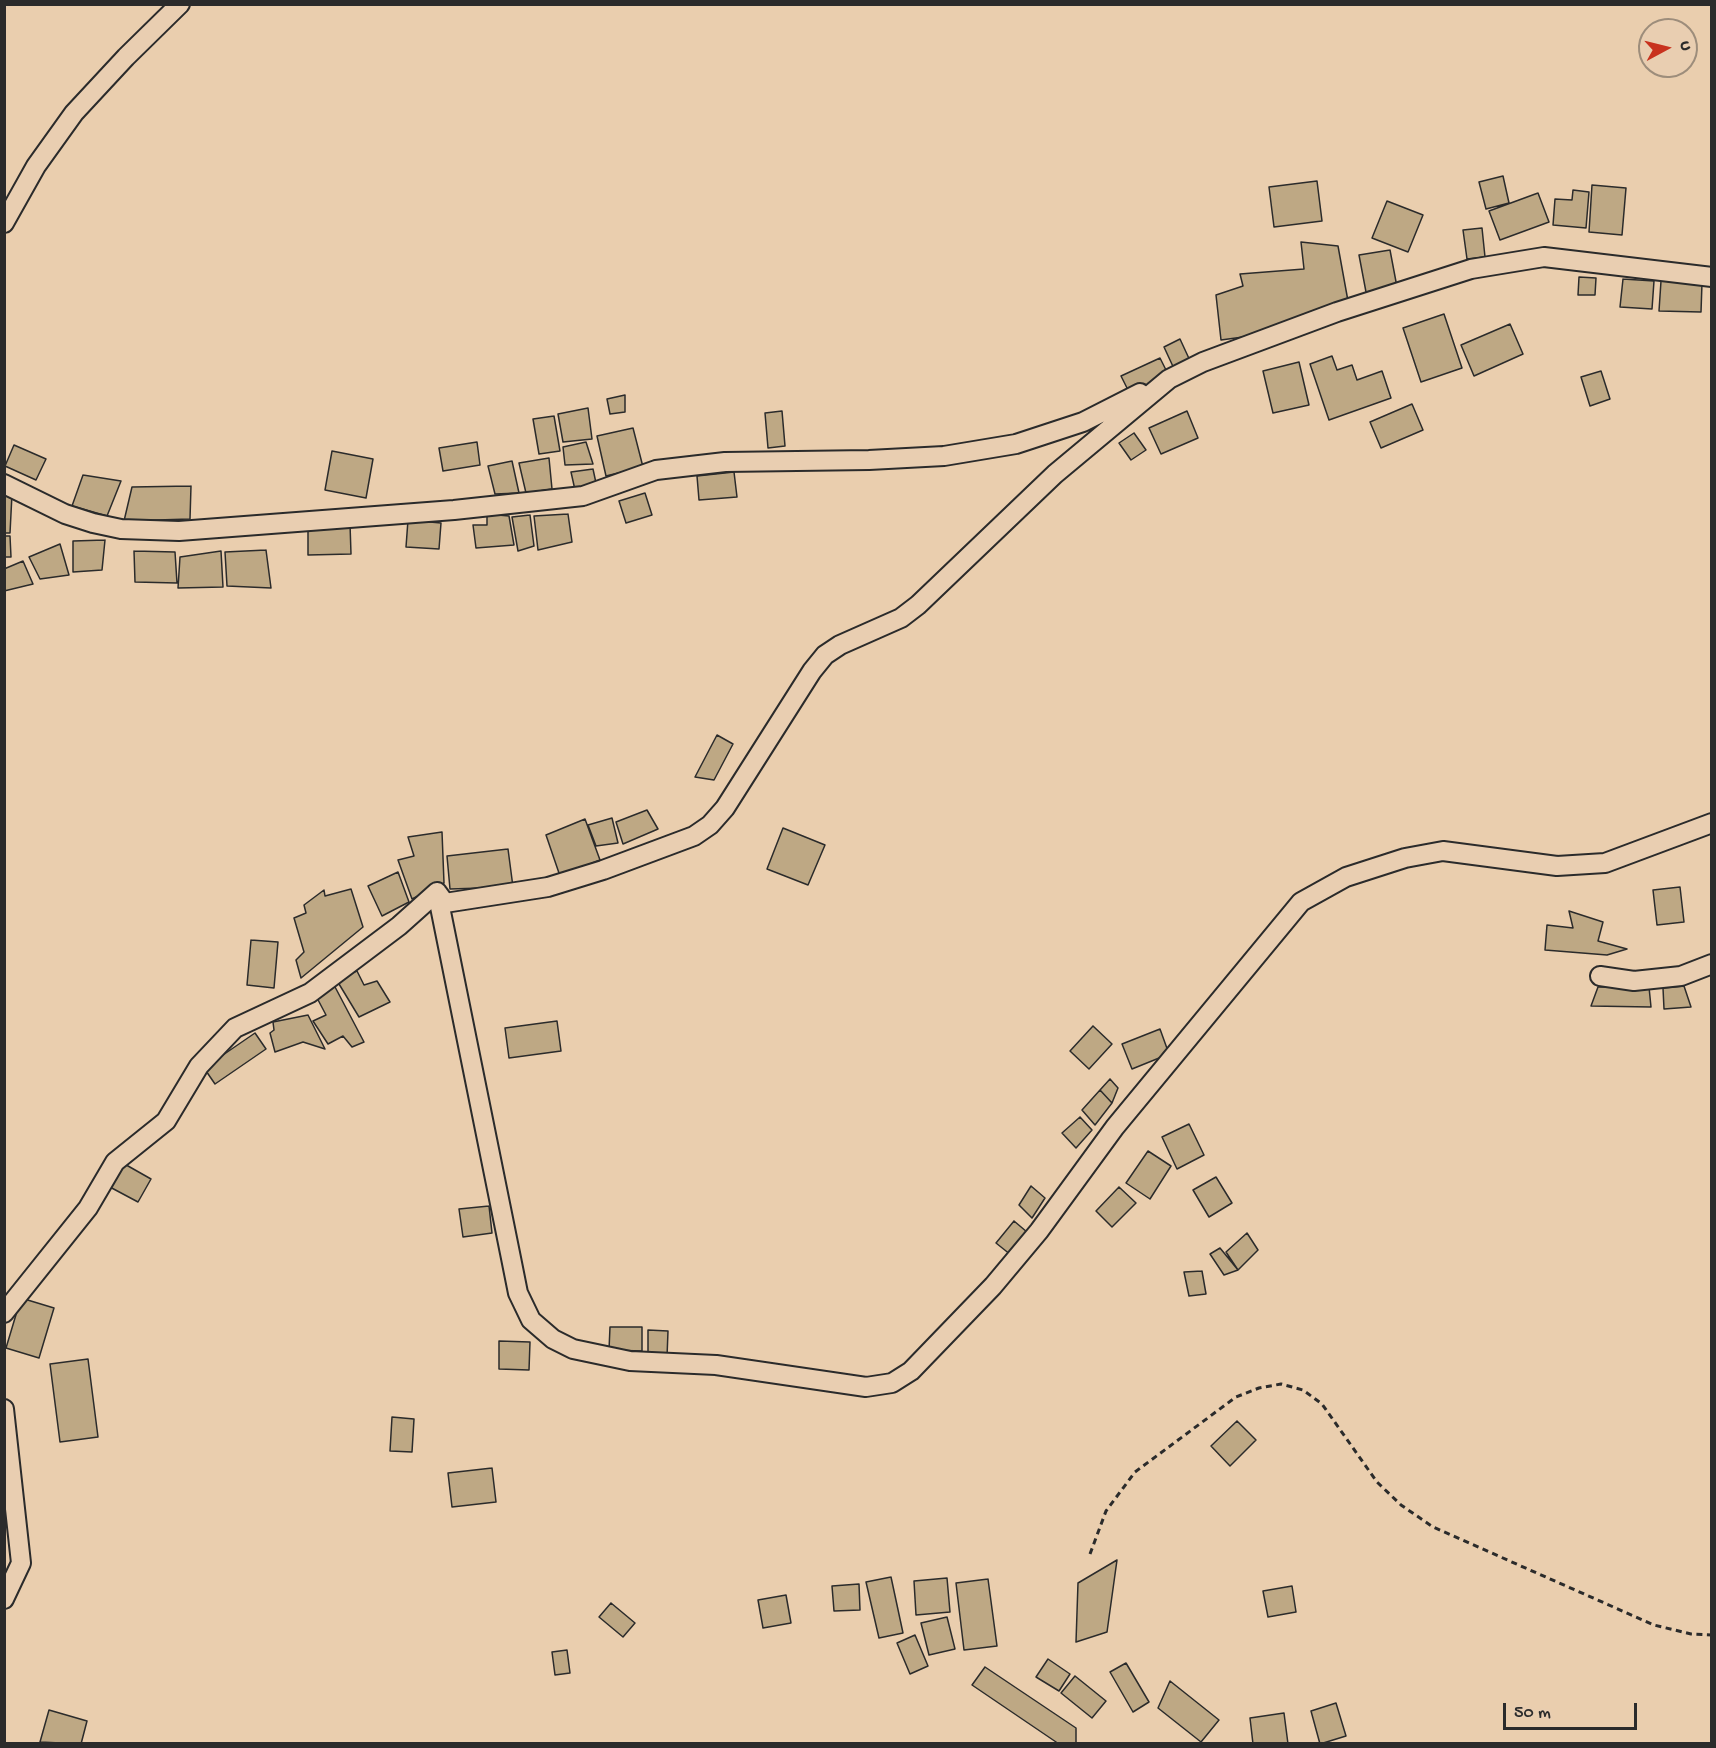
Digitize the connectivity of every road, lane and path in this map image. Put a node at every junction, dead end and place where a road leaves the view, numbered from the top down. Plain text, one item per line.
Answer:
1 (180, 4) edge
2 (4, 223) edge
3 (1712, 277) edge
4 (1169, 379) junction
5 (4, 484) edge
6 (1712, 823) edge
7 (437, 892) junction
8 (1712, 964) edge
9 (1600, 976) dead end
10 (4, 1313) edge
11 (4, 1409) edge
12 (1090, 1554) dead end
13 (4, 1599) edge
14 (1712, 1635) edge

1 - 2 street
3 - 4 street
4 - 5 street
4 - 7 street
6 - 7 street
7 - 10 street
8 - 9 street
11 - 13 street
12 - 14 path

